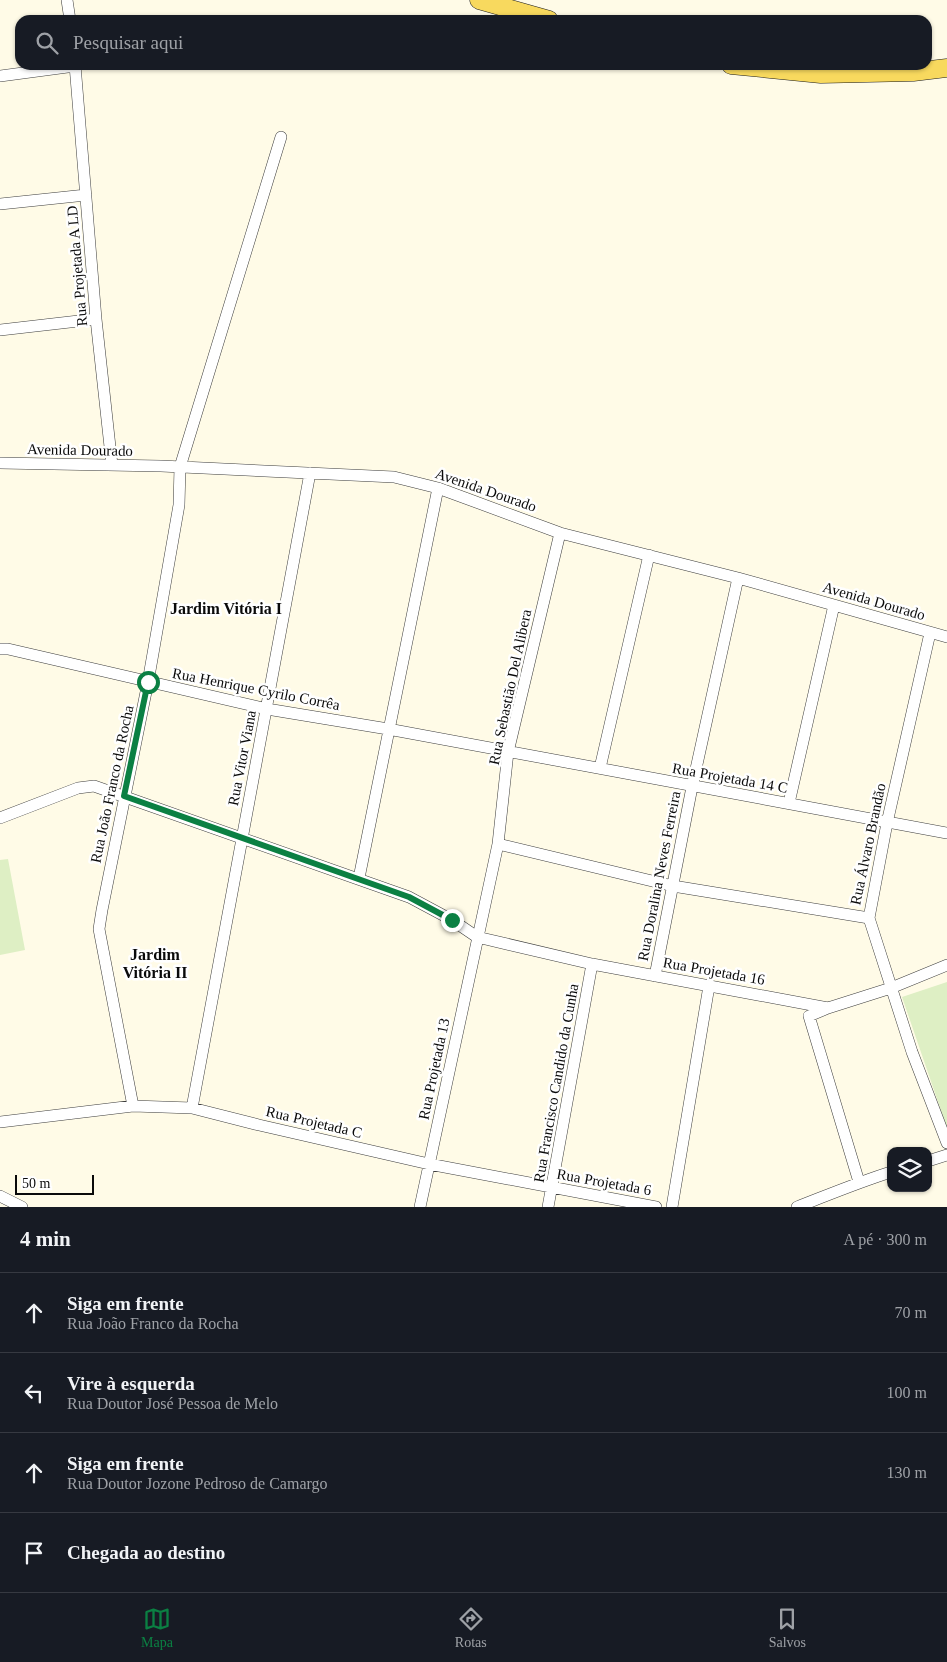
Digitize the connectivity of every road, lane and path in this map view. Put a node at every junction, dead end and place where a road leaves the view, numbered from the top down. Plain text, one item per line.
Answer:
1 (67, 0) edge
2 (479, 0) edge
3 (69, 15) edge
4 (532, 15) edge
5 (947, 68) edge
6 (41, 70) edge
7 (75, 70) edge
8 (782, 70) edge
9 (930, 70) edge
10 (932, 70) edge
11 (0, 76) edge
12 (281, 137) dead end
13 (86, 195) junction
14 (0, 204) edge
15 (96, 319) junction
16 (0, 330) edge
17 (0, 463) edge
18 (112, 465) junction
19 (180, 467) junction
20 (310, 473) junction
21 (438, 488) junction
22 (560, 533) junction
23 (649, 555) junction
24 (738, 578) junction
25 (834, 605) junction
26 (930, 632) junction
27 (947, 637) edge
28 (0, 649) edge
29 (148, 682) junction
30 (268, 709) junction
31 (388, 729) junction
32 (508, 752) junction
33 (600, 768) junction
34 (692, 787) junction
35 (124, 796) junction
36 (789, 803) junction
37 (0, 818) edge
38 (887, 823) junction
39 (947, 833) edge
40 (242, 837) junction
41 (498, 844) junction
42 (359, 878) junction
43 (673, 886) junction
44 (869, 918) junction
45 (477, 937) junction
46 (592, 964) junction
47 (947, 966) edge
48 (654, 976) junction
49 (709, 986) junction
50 (890, 988) junction
51 (828, 1008) junction
52 (133, 1106) junction
53 (192, 1108) junction
54 (0, 1122) edge
55 (947, 1143) edge
56 (947, 1155) edge
57 (932, 1160) edge
58 (429, 1164) junction
59 (887, 1173) edge
60 (859, 1182) junction
61 (552, 1188) junction
62 (0, 1196) edge
63 (22, 1207) edge
64 (420, 1207) edge
65 (548, 1207) edge
66 (656, 1207) edge
67 (672, 1207) edge
68 (797, 1207) edge

1 - 3 street
2 - 4 main road
5 - 10 main road
6 - 11 street
7 - 13 street, Rua Projetada A LD
8 - 9 main road
12 - 19 street, Rua João Franco da Rocha
13 - 14 street
13 - 15 street, Rua Projetada A LD
15 - 16 street
15 - 18 street, Rua Projetada A LD
17 - 18 street, Avenida Dourado
18 - 19 street, Avenida Dourado
19 - 20 street, Avenida Dourado
19 - 29 street, Rua João Franco da Rocha
20 - 21 street, Avenida Dourado
20 - 30 street, Rua Vitor Viana
21 - 22 street, Avenida Dourado
21 - 31 street
22 - 23 street, Avenida Dourado
22 - 32 street, Rua Sebastião Del Alibera
23 - 24 street, Avenida Dourado
23 - 33 street
24 - 25 street, Avenida Dourado
24 - 34 street, Rua Doralina Neves Ferreira
25 - 26 street, Avenida Dourado
25 - 36 street
26 - 27 street, Avenida Dourado
26 - 38 street, Rua Álvaro Brandão
28 - 29 street, Rua Henrique Cyrilo Corrêa
29 - 30 street, Rua Henrique Cyrilo Corrêa
29 - 35 street, Rua João Franco da Rocha
30 - 31 street, Rua Henrique Cyrilo Corrêa
30 - 40 street, Rua Vitor Viana
31 - 32 street, Rua Henrique Cyrilo Corrêa
31 - 42 street
32 - 33 street, Rua Projetada 14 C
32 - 41 street, Rua Sebastião Del Alibera
33 - 34 street, Rua Projetada 14 C
34 - 36 street, Rua Projetada 14 C
34 - 43 street, Rua Doralina Neves Ferreira
35 - 37 street
35 - 40 street
35 - 52 street, Rua João Franco da Rocha
36 - 38 street, Rua Projetada 14 C
38 - 39 street, Rua Projetada 14 C
38 - 44 street, Rua Álvaro Brandão
40 - 42 street
40 - 53 street, Rua Vitor Viana
41 - 43 street
41 - 45 street, Rua Sebastião Del Alibera
42 - 45 street
43 - 44 street
43 - 48 street, Rua Doralina Neves Ferreira
44 - 50 street, Rua Álvaro Brandão
45 - 46 street, Rua Projetada 16
45 - 58 street, Rua Projetada 13
46 - 48 street, Rua Projetada 16
46 - 61 street, Rua Francisco Candido da Cunha
47 - 50 street
48 - 49 street, Rua Projetada 16
49 - 51 street, Rua Projetada 16
49 - 67 street
50 - 51 street
50 - 55 street, Rua Álvaro Brandão
51 - 60 street
52 - 53 street, Rua Projetada C
52 - 54 street, Rua Projetada C
53 - 58 street, Rua Projetada C
56 - 57 street
58 - 61 street, Rua Projetada 6
58 - 64 street, Rua Projetada 13
59 - 60 street
60 - 68 street
61 - 65 street, Rua Francisco Candido da Cunha
61 - 66 street, Rua Projetada 6
62 - 63 street

